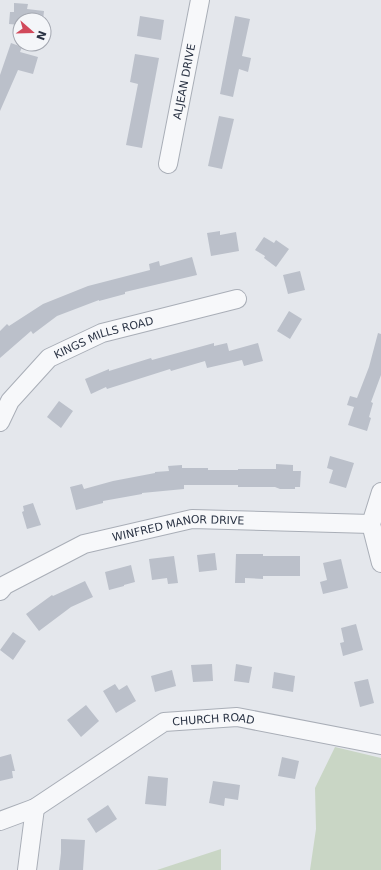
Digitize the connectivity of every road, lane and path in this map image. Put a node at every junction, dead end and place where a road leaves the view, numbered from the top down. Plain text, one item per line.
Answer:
1 (200, 0) edge
2 (168, 164) dead end
3 (237, 299) dead end
4 (0, 422) edge
5 (381, 492) edge
6 (371, 524) junction
7 (381, 563) edge
8 (2, 582) edge
9 (381, 745) edge
10 (35, 808) junction
11 (0, 821) edge
12 (27, 870) edge

1 - 2 street, ALJEAN DRIVE
3 - 4 street, KINGS MILLS ROAD
5 - 6 street
6 - 7 street
6 - 8 street, WINFRED MANOR DRIVE
9 - 10 street, CHURCH ROAD
10 - 11 street, CHURCH ROAD
10 - 12 street

